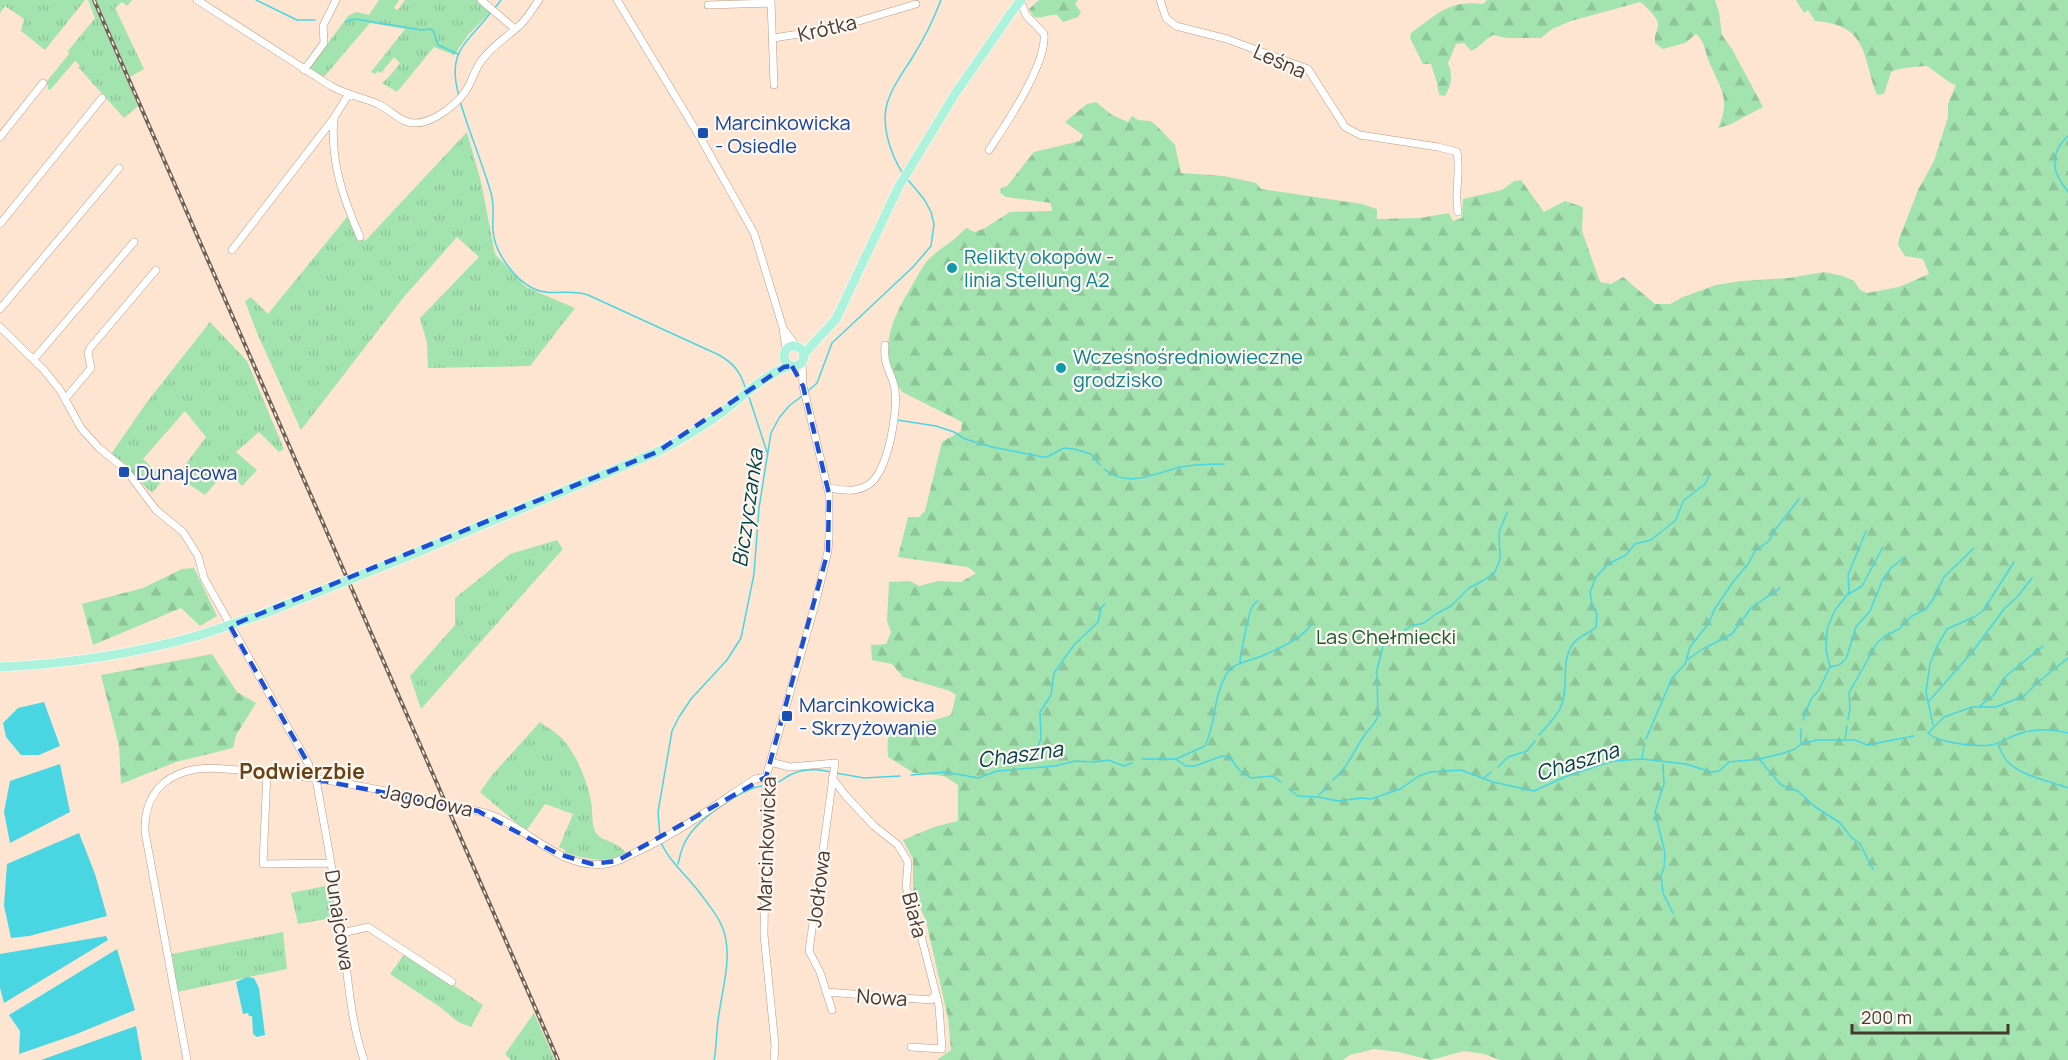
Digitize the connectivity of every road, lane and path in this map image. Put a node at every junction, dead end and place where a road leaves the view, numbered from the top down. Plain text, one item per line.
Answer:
1 (197, 0) edge
2 (336, 0) edge
3 (481, 0) edge
4 (539, 0) edge
5 (617, 0) edge
6 (1020, 0) edge
7 (1160, 0) edge
8 (771, 2) edge
9 (916, 4) dead end
10 (708, 5) dead end
11 (515, 29) junction
12 (773, 38) junction
13 (304, 70) junction
14 (44, 83) dead end
15 (774, 85) dead end
16 (348, 95) junction
17 (102, 98) dead end
18 (334, 118) junction
19 (0, 137) edge
20 (989, 150) dead end
21 (119, 168) dead end
22 (1458, 212) dead end
23 (0, 224) edge
24 (360, 237) dead end
25 (134, 242) dead end
26 (232, 250) dead end
27 (156, 270) dead end
28 (0, 309) edge
29 (0, 327) edge
30 (783, 328) junction
31 (885, 345) dead end
32 (800, 353) junction
33 (34, 359) junction
34 (788, 360) junction
35 (803, 386) junction
36 (65, 399) junction
37 (828, 488) junction
38 (0, 667) edge
39 (770, 762) junction
40 (834, 771) junction
41 (267, 772) junction
42 (313, 778) junction
43 (766, 783) junction
44 (331, 863) junction
45 (342, 933) junction
46 (452, 982) dead end
47 (826, 992) junction
48 (935, 995) junction
49 (832, 1010) dead end
50 (911, 1047) dead end
51 (187, 1060) edge
52 (364, 1060) edge
53 (774, 1060) edge

1 - 13 street
2 - 13 street
3 - 11 street
4 - 11 street
5 - 30 street, Marcinkowicka
6 - 20 street
6 - 32 main road, bridge
7 - 22 street, Leśna
8 - 10 street, Krótka
8 - 12 street, Krótka
9 - 12 street, Krótka
11 - 16 street
12 - 15 street, Krótka
13 - 16 street
14 - 19 street
16 - 18 street
17 - 23 street
18 - 24 street
18 - 26 street
21 - 28 street
25 - 33 street
27 - 36 street
29 - 33 street, Dunajcowa
30 - 32 street, Marcinkowicka
30 - 34 street, Marcinkowicka
31 - 37 street
32 - 34 main road
32 - 34 main road
32 - 35 street, Marcinkowicka
33 - 36 street, Dunajcowa
34 - 35 street, Marcinkowicka
34 - 38 main road, bridge
35 - 37 street, Marcinkowicka
36 - 42 street, Dunajcowa
37 - 39 street, Marcinkowicka
39 - 40 street
39 - 43 street, Marcinkowicka
40 - 47 street, Jodłowa
40 - 48 street, Biała
41 - 42 street, Jagodowa
41 - 44 street
41 - 51 street, Jagodowa
42 - 43 street, Jagodowa
42 - 44 street, Dunajcowa
43 - 53 street, Marcinkowicka
44 - 45 street, Dunajcowa
45 - 46 street
45 - 52 street, Dunajcowa
47 - 48 street, Nowa
47 - 49 street, Jodłowa
48 - 50 street, Biała

